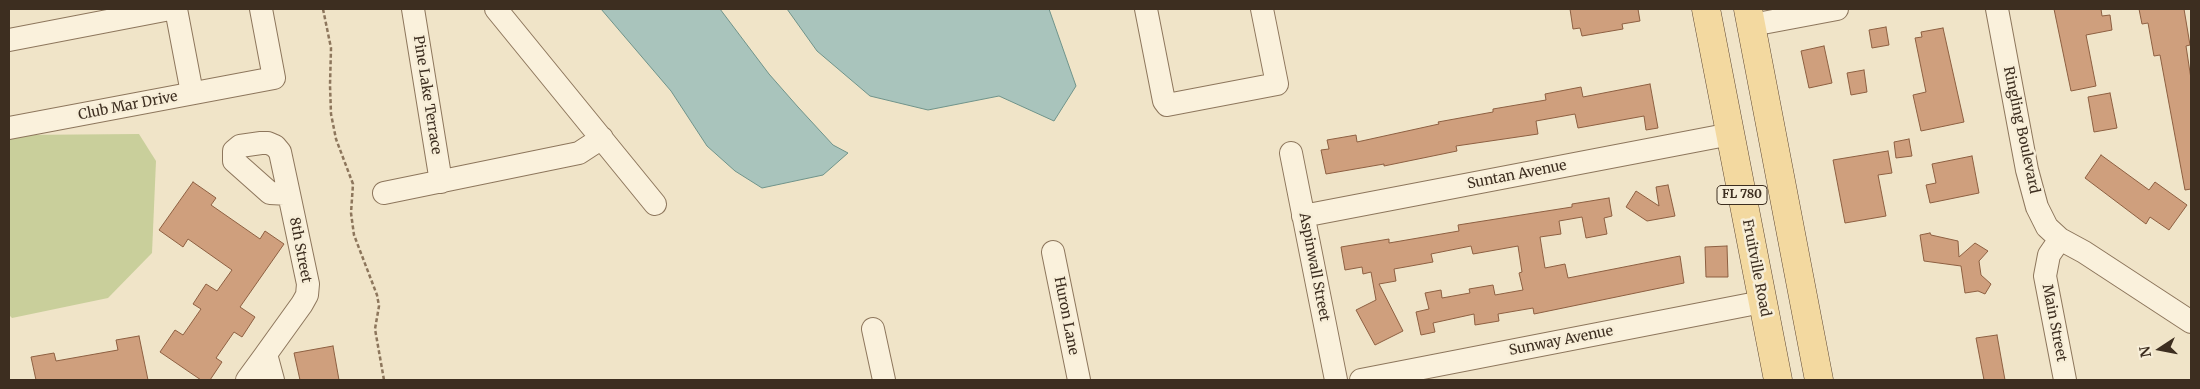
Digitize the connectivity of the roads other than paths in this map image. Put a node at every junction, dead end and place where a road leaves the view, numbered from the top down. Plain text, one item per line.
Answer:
1 (170, 9) edge
2 (176, 9) edge
3 (261, 9) edge
4 (414, 9) edge
5 (496, 9) edge
6 (1146, 9) edge
7 (1262, 9) edge
8 (1706, 9) edge
9 (1836, 9) edge
10 (1997, 9) edge
11 (1750, 17) edge
12 (9, 40) edge
13 (192, 93) junction
14 (9, 128) edge
15 (1731, 134) junction
16 (602, 138) junction
17 (1291, 153) dead end
18 (441, 182) junction
19 (384, 193) dead end
20 (289, 194) dead end
21 (655, 204) dead end
22 (1303, 216) junction
23 (2060, 238) junction
24 (1054, 252) dead end
25 (1762, 302) junction
26 (2191, 322) edge
27 (873, 329) dead end
28 (266, 354) junction
29 (247, 380) edge
30 (273, 380) edge
31 (884, 380) edge
32 (1079, 380) edge
33 (1336, 380) edge
34 (1361, 380) edge
35 (1778, 380) edge
36 (1819, 380) edge
37 (2065, 380) edge

1 - 12 street
2 - 13 street, Club Mar Drive
3 - 13 street
4 - 18 street, Pine Lake Terrace
5 - 16 street
6 - 7 street
8 - 15 main road, Fruitville Road / FL 780
9 - 11 street
10 - 23 street, Ringling Boulevard
11 - 36 main road, FL 780
13 - 14 street, Club Mar Drive
15 - 22 street, Suntan Avenue
15 - 25 main road, Fruitville Road / FL 780
16 - 18 street
16 - 21 street
17 - 22 street, Aspinwall Street
18 - 19 street
20 - 28 street, 8th Street
22 - 33 street, Aspinwall Street
23 - 26 street, Ringling Boulevard
23 - 37 street, Main Street
24 - 32 street, Huron Lane
25 - 34 street, Sunway Avenue
25 - 35 main road, Fruitville Road / FL 780
27 - 31 street
28 - 29 street, 8th Street
28 - 30 street

